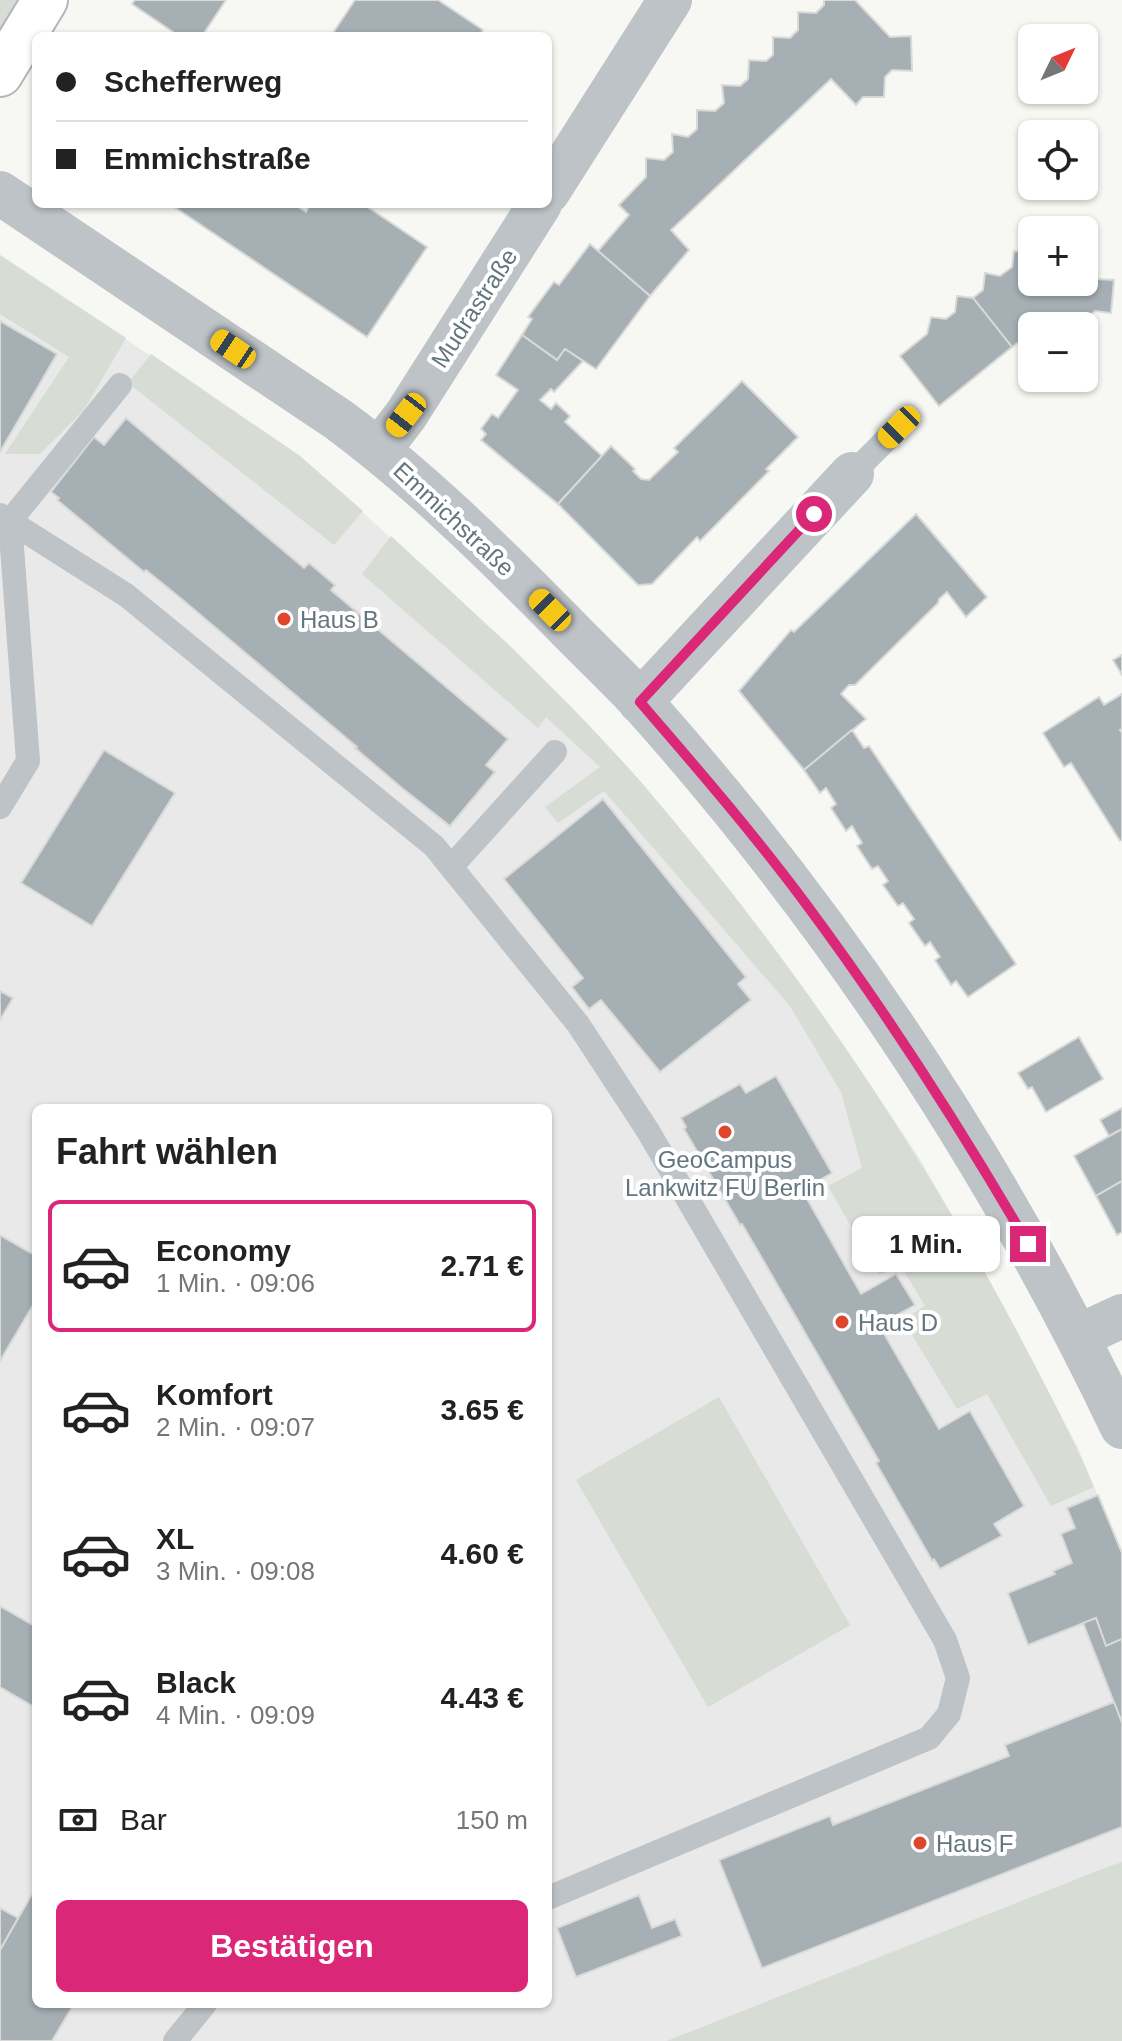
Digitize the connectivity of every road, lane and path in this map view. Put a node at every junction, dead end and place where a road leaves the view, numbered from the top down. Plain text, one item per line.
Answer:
1 (45, 0) edge
2 (670, 0) edge
3 (0, 74) edge
4 (552, 186) edge
5 (0, 193) edge
6 (537, 208) edge
7 (120, 385) dead end
8 (899, 427) dead end
9 (379, 450) junction
10 (852, 474) joint
11 (5, 518) edge
12 (640, 702) junction
13 (555, 752) dead end
14 (0, 807) edge
15 (451, 867) junction
16 (1122, 1316) edge
17 (1079, 1336) junction
18 (1122, 1427) edge
19 (552, 1896) edge
20 (202, 2008) edge
21 (175, 2041) edge

1 - 3 main road
2 - 4 street
5 - 9 street, Emmichstraße
6 - 9 street, Mudrastraße
7 - 11 lane
8 - 10 lane
9 - 12 street, Emmichstraße
10 - 12 street
11 - 14 lane
11 - 15 lane
12 - 17 street, Emmichstraße
13 - 15 lane
15 - 19 lane
16 - 17 street
17 - 18 street, Emmichstraße
20 - 21 lane

